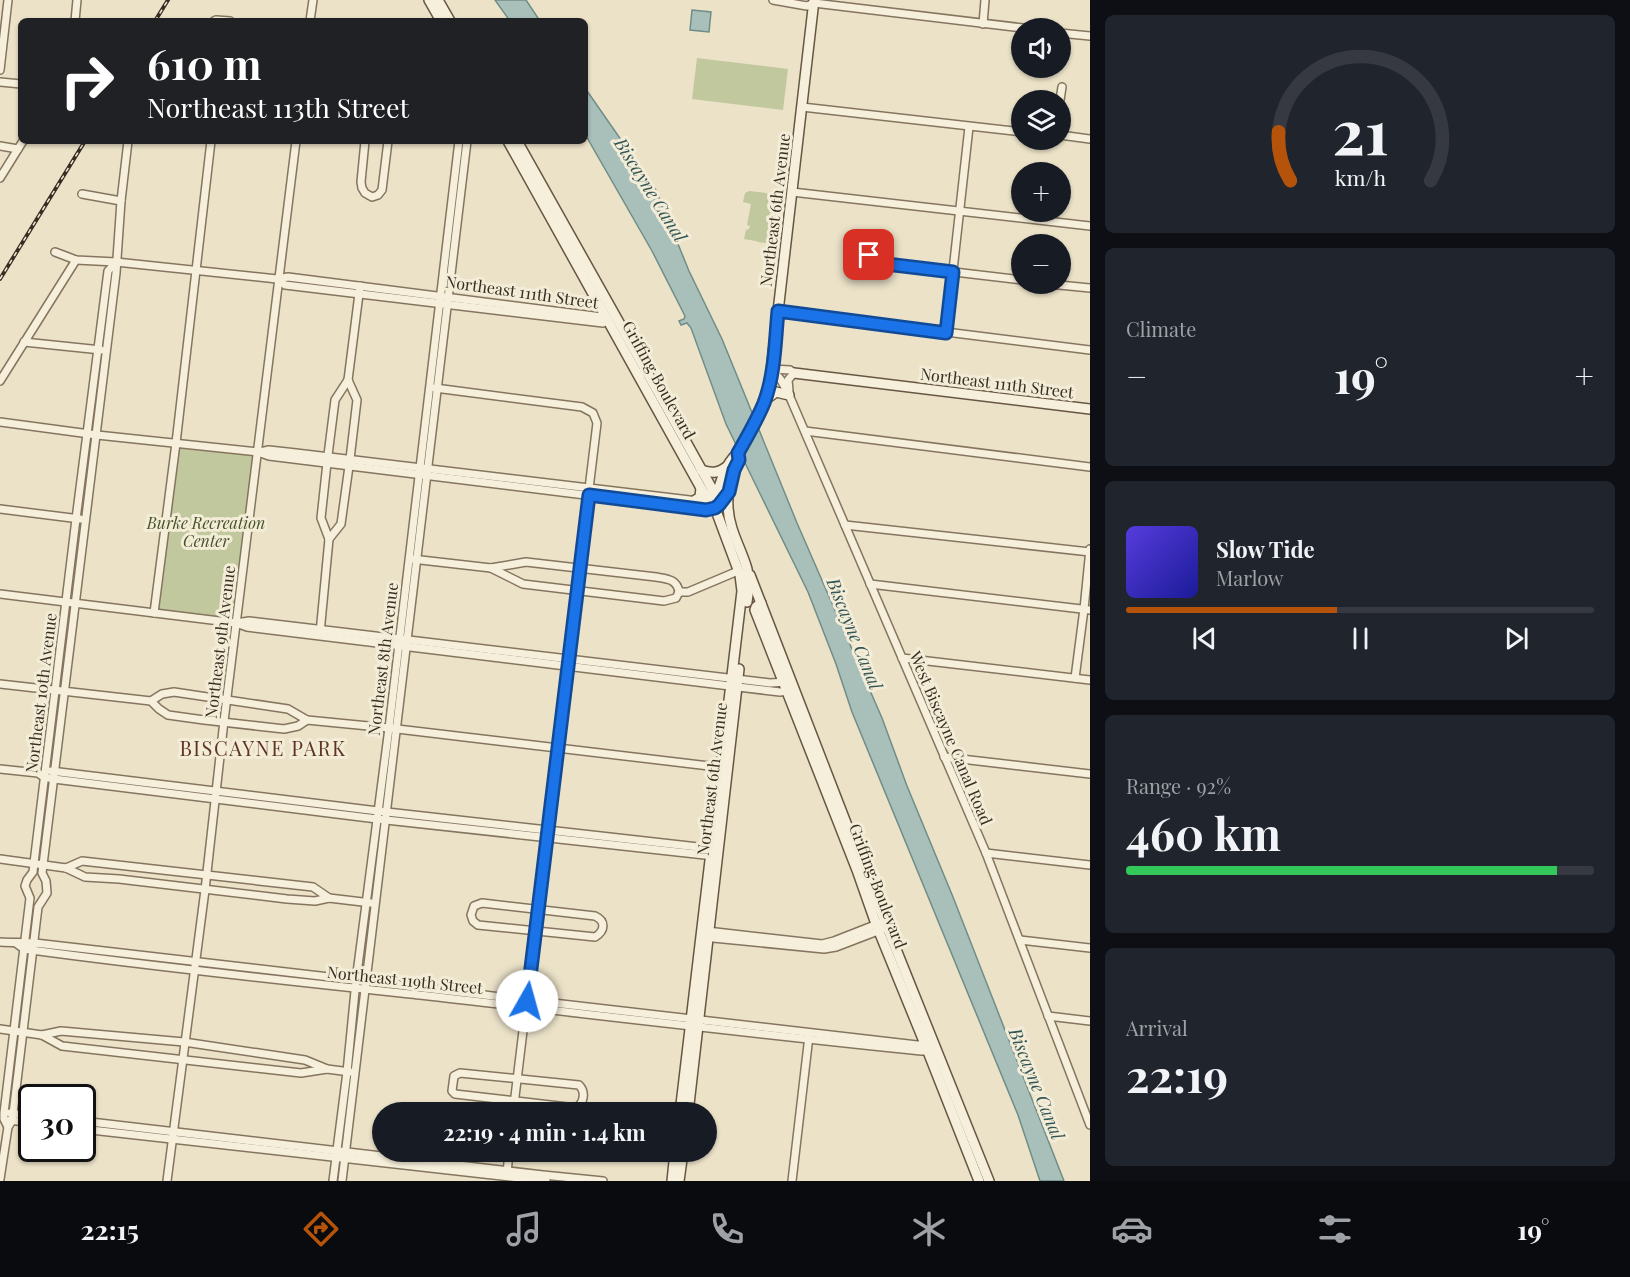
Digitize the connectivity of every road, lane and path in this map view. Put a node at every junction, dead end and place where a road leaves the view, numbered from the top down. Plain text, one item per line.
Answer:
1 (8, 0) edge
2 (77, 0) edge
3 (313, 0) edge
4 (429, 0) edge
5 (438, 0) edge
6 (772, 0) edge
7 (986, 0) edge
8 (814, 2) edge
9 (75, 18) edge
10 (310, 18) edge
11 (439, 18) edge
12 (448, 18) edge
13 (982, 24) junction
14 (1011, 27) edge
15 (1071, 34) edge
16 (1090, 36) edge
17 (0, 70) edge
18 (0, 82) edge
19 (18, 84) edge
20 (1062, 87) dead end
21 (1062, 90) edge
22 (802, 107) junction
23 (969, 127) junction
24 (1011, 131) edge
25 (1071, 136) edge
26 (1090, 139) edge
27 (21, 144) edge
28 (128, 144) edge
29 (211, 144) edge
30 (296, 144) edge
31 (365, 144) edge
32 (388, 144) edge
33 (459, 144) edge
34 (467, 144) edge
35 (510, 144) edge
36 (518, 144) edge
37 (0, 146) edge
38 (18, 149) junction
39 (0, 178) edge
40 (792, 192) junction
41 (82, 194) dead end
42 (121, 201) junction
43 (961, 211) junction
44 (557, 221) junction
45 (1090, 226) edge
46 (56, 252) dead end
47 (76, 260) junction
48 (116, 262) junction
49 (878, 263) dead end
50 (195, 270) junction
51 (953, 272) junction
52 (278, 279) junction
53 (1011, 279) edge
54 (1071, 286) edge
55 (1090, 288) edge
56 (360, 290) junction
57 (444, 300) junction
58 (778, 311) junction
59 (613, 321) junction
60 (946, 333) junction
61 (24, 342) junction
62 (97, 350) junction
63 (1090, 350) edge
64 (106, 351) junction
65 (772, 369) junction
66 (794, 373) junction
67 (348, 380) junction
68 (0, 381) edge
69 (433, 388) junction
70 (789, 395) junction
71 (658, 400) junction
72 (765, 400) junction
73 (1090, 409) edge
74 (0, 422) edge
75 (805, 431) junction
76 (87, 433) junction
77 (96, 435) junction
78 (176, 443) junction
79 (258, 452) junction
80 (738, 453) junction
81 (327, 460) junction
82 (350, 463) junction
83 (729, 465) junction
84 (1090, 467) edge
85 (701, 470) junction
86 (423, 472) junction
87 (701, 488) junction
88 (589, 492) junction
89 (729, 492) junction
90 (694, 501) junction
91 (715, 503) junction
92 (0, 509) edge
93 (728, 513) junction
94 (76, 519) junction
95 (86, 520) junction
96 (845, 525) junction
97 (328, 539) junction
98 (1090, 551) edge
99 (413, 559) junction
100 (491, 568) junction
101 (580, 568) junction
102 (743, 571) junction
103 (870, 584) junction
104 (742, 585) joint
105 (577, 591) junction
106 (679, 592) junction
107 (0, 594) edge
108 (66, 602) junction
109 (76, 603) junction
110 (1087, 609) edge
111 (154, 613) junction
112 (236, 622) junction
113 (320, 633) junction
114 (403, 643) junction
115 (902, 658) junction
116 (569, 662) junction
117 (1076, 678) junction
118 (1090, 680) edge
119 (734, 683) junction
120 (0, 684) edge
121 (788, 686) junction
122 (56, 690) junction
123 (64, 691) junction
124 (228, 699) junction
125 (151, 701) junction
126 (307, 720) junction
127 (224, 721) junction
128 (392, 728) junction
129 (558, 747) junction
130 (944, 757) junction
131 (724, 768) junction
132 (0, 769) edge
133 (42, 774) junction
134 (1090, 774) edge
135 (54, 775) junction
136 (216, 795) junction
137 (381, 815) junction
138 (547, 833) junction
139 (715, 852) junction
140 (986, 853) junction
141 (0, 859) edge
142 (34, 863) junction
143 (44, 864) junction
144 (1090, 865) edge
145 (66, 868) junction
146 (206, 875) junction
147 (205, 890) junction
148 (329, 898) junction
149 (371, 903) junction
150 (538, 909) junction
151 (882, 926) junction
152 (536, 932) junction
153 (705, 934) junction
154 (1020, 940) junction
155 (0, 942) edge
156 (21, 945) junction
157 (34, 947) junction
158 (1090, 948) edge
159 (196, 962) junction
160 (194, 971) junction
161 (356, 985) junction
162 (365, 986) junction
163 (527, 1004) junction
164 (1048, 1016) junction
165 (1090, 1021) edge
166 (694, 1023) junction
167 (0, 1029) edge
168 (13, 1031) junction
169 (23, 1032) junction
170 (42, 1035) junction
171 (809, 1037) junction
172 (184, 1042) junction
173 (930, 1047) junction
174 (183, 1059) junction
175 (327, 1069) junction
176 (351, 1072) junction
177 (518, 1078) junction
178 (515, 1102) joint
179 (582, 1102) edge
180 (682, 1102) edge
181 (689, 1102) edge
182 (1081, 1102) junction
183 (1090, 1103) edge
184 (2, 1115) edge
185 (18, 1119) edge
186 (11, 1121) junction
187 (18, 1122) edge
188 (96, 1123) edge
189 (1090, 1125) edge
190 (96, 1130) edge
191 (173, 1135) junction
192 (336, 1154) junction
193 (346, 1155) junction
194 (674, 1162) edge
195 (682, 1162) edge
196 (507, 1176) edge
197 (0, 1179) edge
198 (167, 1181) edge
199 (333, 1181) edge
200 (342, 1181) edge
201 (546, 1181) edge
202 (603, 1181) edge
203 (672, 1181) edge
204 (680, 1181) edge
205 (792, 1181) edge
206 (979, 1181) edge
207 (989, 1181) edge

1 - 17 street
2 - 9 street
3 - 10 street
4 - 11 street
5 - 12 street
6 - 8 street
7 - 13 street
8 - 13 street
8 - 22 street, Northeast 6th Avenue
13 - 14 street
15 - 16 street
18 - 19 street
20 - 21 street
22 - 23 street
22 - 40 street, Northeast 6th Avenue
23 - 24 street
23 - 43 street
25 - 26 street
27 - 38 street
28 - 42 street, Northeast 10th Avenue
29 - 50 street
30 - 52 street, Northeast 9th Avenue
31 - 32 street
33 - 57 street, Northeast 8th Avenue
34 - 57 street, Northeast 8th Avenue
35 - 44 street, Griffing Boulevard
36 - 44 street, Griffing Boulevard
37 - 38 street
38 - 39 street
40 - 43 street
40 - 58 street, Northeast 6th Avenue
41 - 42 street
42 - 48 street, Northeast 10th Avenue
43 - 45 street
43 - 51 street
44 - 59 street, Griffing Boulevard
46 - 47 street, Northeast 111th Street
47 - 48 street, Northeast 111th Street
47 - 61 street
48 - 50 street, Northeast 111th Street
48 - 62 street, Northeast 10th Avenue
48 - 64 street, Northeast 10th Avenue
49 - 51 street
50 - 52 street, Northeast 111th Street
50 - 78 street
51 - 53 street
51 - 60 street
52 - 56 street, Northeast 111th Street
52 - 79 street, Northeast 9th Avenue
54 - 55 street
56 - 57 street, Northeast 111th Street
56 - 67 street
57 - 59 street, Northeast 111th Street
57 - 69 street, Northeast 8th Avenue
58 - 60 street
58 - 65 street, Northeast 6th Avenue
59 - 71 street, Griffing Boulevard
60 - 63 street
61 - 62 street
61 - 68 street
62 - 64 street
62 - 76 street, Northeast 10th Avenue
64 - 77 street, Northeast 10th Avenue
65 - 66 street
65 - 70 street, West Biscayne Canal Road
65 - 72 street, Northeast 6th Avenue
66 - 70 street
66 - 73 street, Northeast 111th Street
67 - 81 street
67 - 82 street
69 - 86 street, Northeast 8th Avenue
69 - 88 street
70 - 72 street
70 - 75 street, West Biscayne Canal Road
71 - 85 street, Griffing Boulevard
71 - 87 street, Griffing Boulevard
72 - 80 street, Northeast 6th Avenue
74 - 76 street
75 - 84 street
75 - 96 street, West Biscayne Canal Road
76 - 77 street
76 - 94 street, Northeast 10th Avenue
77 - 78 street
77 - 95 street, Northeast 10th Avenue
78 - 79 street
78 - 111 street
79 - 81 street
79 - 112 street, Northeast 9th Avenue
80 - 83 street, Northeast 6th Avenue
80 - 89 street, Northeast 6th Avenue
81 - 82 street
81 - 97 street
82 - 86 street
82 - 97 street
83 - 85 street
83 - 91 street, Northeast 6th Avenue
85 - 91 street, Griffing Boulevard
86 - 88 street
86 - 99 street, Northeast 8th Avenue
87 - 90 street
87 - 91 street, Griffing Boulevard
88 - 90 street
88 - 91 street
88 - 101 street
89 - 91 street
89 - 93 street, Northeast 6th Avenue
90 - 91 street
91 - 93 street, Griffing Boulevard
91 - 102 street, Griffing Boulevard
92 - 94 street
93 - 102 street, Northeast 6th Avenue
94 - 95 street
94 - 108 street, Northeast 10th Avenue
95 - 109 street, Northeast 10th Avenue
96 - 98 street
96 - 103 street, West Biscayne Canal Road
97 - 113 street
98 - 110 street
99 - 100 street
99 - 114 street, Northeast 8th Avenue
100 - 101 street
100 - 105 street
101 - 105 street
101 - 106 street
102 - 104 street, Griffing Boulevard
102 - 106 street
102 - 119 street, Northeast 6th Avenue
102 - 121 street, Griffing Boulevard
103 - 110 street
103 - 115 street, West Biscayne Canal Road
104 - 119 street, Northeast 6th Avenue
105 - 106 street
105 - 116 street
107 - 108 street
108 - 109 street
108 - 122 street, Northeast 10th Avenue
109 - 111 street
109 - 123 street, Northeast 10th Avenue
110 - 117 street
111 - 112 street
112 - 113 street
112 - 124 street, Northeast 9th Avenue
113 - 114 street
114 - 116 street
114 - 128 street, Northeast 8th Avenue
115 - 117 street
115 - 130 street, West Biscayne Canal Road
116 - 119 street
116 - 129 street
117 - 118 street
119 - 121 street
119 - 131 street, Northeast 6th Avenue
120 - 122 street
121 - 151 street, Griffing Boulevard
122 - 123 street
122 - 133 street, Northeast 10th Avenue
123 - 125 street
123 - 135 street, Northeast 10th Avenue
124 - 125 street
124 - 126 street
124 - 127 street, Northeast 9th Avenue
125 - 127 street
126 - 127 street
126 - 128 street
127 - 136 street, Northeast 9th Avenue
128 - 129 street
128 - 137 street, Northeast 8th Avenue
129 - 131 street
129 - 138 street
130 - 134 street
130 - 140 street, West Biscayne Canal Road
131 - 139 street, Northeast 6th Avenue
132 - 133 street
133 - 135 street
133 - 142 street, Northeast 10th Avenue
135 - 136 street
135 - 143 street, Northeast 10th Avenue
136 - 137 street
136 - 146 street, Northeast 9th Avenue
137 - 138 street
137 - 149 street, Northeast 8th Avenue
138 - 139 street
138 - 150 street
139 - 153 street, Northeast 6th Avenue
140 - 144 street
140 - 154 street, West Biscayne Canal Road
141 - 142 street
142 - 143 street
142 - 156 street, Northeast 10th Avenue
143 - 145 street
143 - 157 street, Northeast 10th Avenue
145 - 146 street
145 - 147 street
146 - 147 street, Northeast 9th Avenue
146 - 148 street
147 - 148 street
147 - 159 street, Northeast 9th Avenue
148 - 149 street
149 - 161 street, Northeast 8th Avenue
149 - 162 street, Northeast 8th Avenue
150 - 152 street
150 - 152 street
150 - 152 street
151 - 153 street
151 - 173 street, Griffing Boulevard
152 - 163 street
153 - 166 street, Northeast 6th Avenue
154 - 158 street
154 - 164 street, West Biscayne Canal Road
155 - 156 street, Northeast 119th Street
156 - 157 street, Northeast 119th Street
156 - 168 street, Northeast 10th Avenue
157 - 159 street, Northeast 119th Street
157 - 160 street, Northeast 119th Street
157 - 169 street, Northeast 10th Avenue
159 - 160 street, Northeast 9th Avenue
159 - 161 street, Northeast 119th Street
160 - 161 street, Northeast 119th Street
160 - 172 street, Northeast 9th Avenue
161 - 162 street, Northeast 119th Street
161 - 176 street, Northeast 8th Avenue
162 - 163 street, Northeast 119th Street
162 - 176 street, Northeast 8th Avenue
163 - 166 street, Northeast 119th Street
163 - 177 street
164 - 165 street
164 - 182 street, West Biscayne Canal Road
166 - 171 street, Northeast 119th Street
166 - 180 street, Northeast 6th Avenue
166 - 181 street, Northeast 6th Avenue
167 - 168 street
168 - 169 street
168 - 184 street, Northeast 10th Avenue
169 - 170 street
169 - 186 street, Northeast 10th Avenue
170 - 172 street
170 - 174 street
171 - 173 street, Northeast 119th Street
171 - 205 street
172 - 174 street, Northeast 9th Avenue
172 - 175 street
173 - 206 street, Griffing Boulevard
173 - 207 street, Griffing Boulevard
174 - 175 street
174 - 191 street, Northeast 9th Avenue
175 - 176 street
176 - 192 street, Northeast 8th Avenue
176 - 193 street, Northeast 8th Avenue
177 - 178 street
177 - 178 street
177 - 179 street
182 - 183 street
182 - 189 street, West Biscayne Canal Road
184 - 186 street
184 - 186 street
185 - 186 street
186 - 187 street
186 - 197 street, Northeast 10th Avenue
188 - 191 street
190 - 191 street
191 - 192 street
191 - 198 street, Northeast 9th Avenue
192 - 193 street
192 - 199 street, Northeast 8th Avenue
193 - 196 street
193 - 200 street, Northeast 8th Avenue
194 - 203 street
195 - 204 street
196 - 201 street
196 - 202 street

